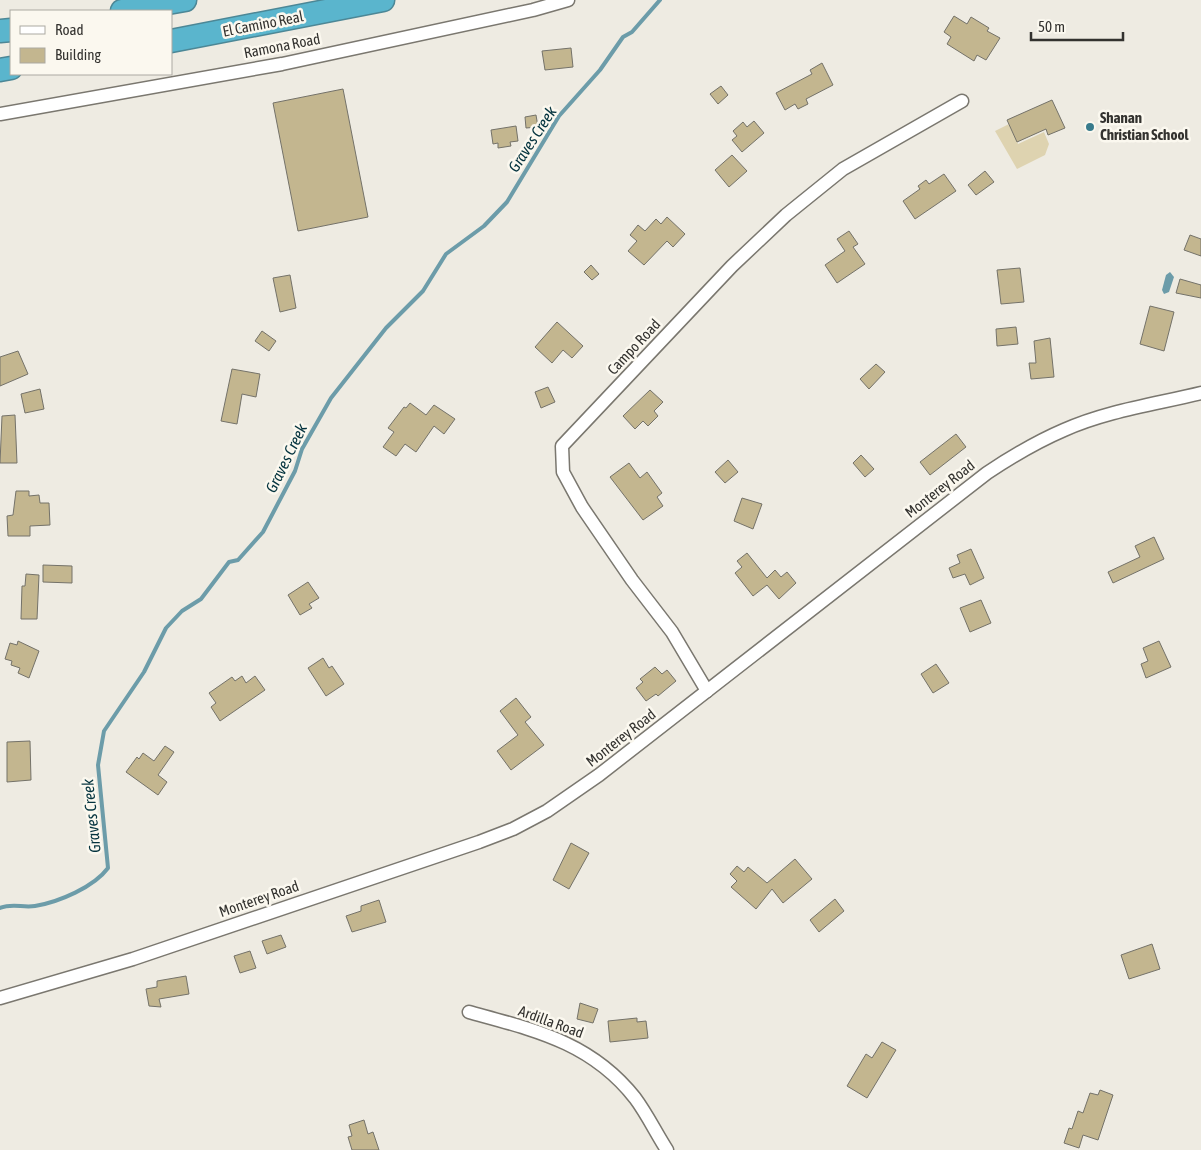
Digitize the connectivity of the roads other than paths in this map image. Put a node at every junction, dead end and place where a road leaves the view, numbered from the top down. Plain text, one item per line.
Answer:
1 (185, 0) edge
2 (383, 0) edge
3 (568, 0) edge
4 (128, 10) edge
5 (172, 42) edge
6 (962, 102) dead end
7 (0, 114) edge
8 (1201, 393) edge
9 (706, 692) junction
10 (0, 998) edge
11 (469, 1012) dead end
12 (666, 1150) edge

1 - 4 highway
2 - 5 highway, El Camino Real
3 - 7 street, Ramona Road
6 - 9 street, Campo Road
8 - 9 street, Monterey Road
9 - 10 street, Monterey Road
11 - 12 street, Ardilla Road

